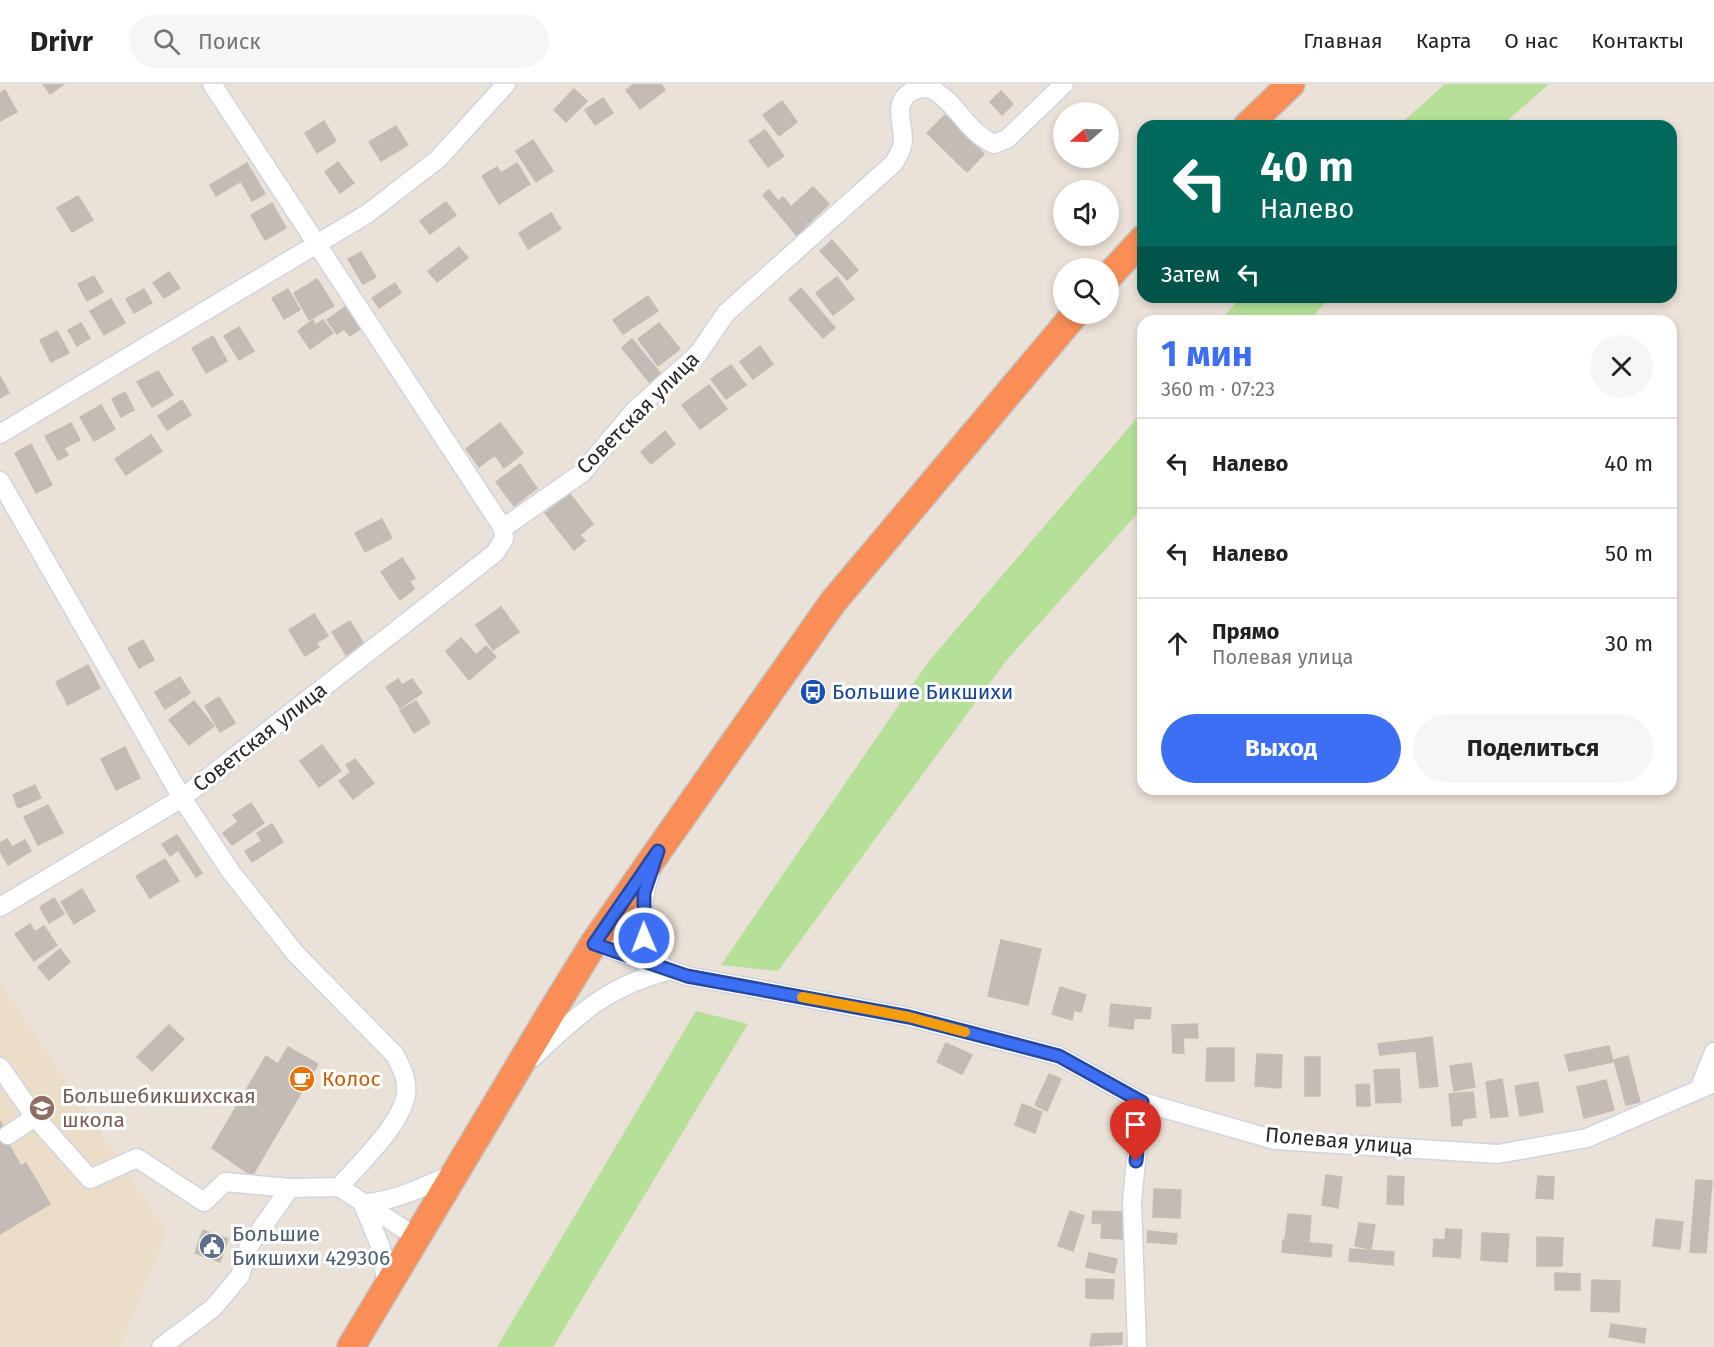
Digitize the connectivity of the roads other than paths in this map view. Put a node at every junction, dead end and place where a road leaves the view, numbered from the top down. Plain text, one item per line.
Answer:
1 (212, 84) edge
2 (506, 84) edge
3 (1064, 84) edge
4 (1292, 84) edge
5 (1253, 120) edge
6 (319, 246) junction
7 (1137, 246) edge
8 (1119, 265) edge
9 (1067, 324) edge
10 (0, 434) edge
11 (0, 481) edge
12 (504, 528) junction
13 (182, 798) junction
14 (658, 851) junction
15 (0, 907) edge
16 (594, 944) junction
17 (667, 971) junction
18 (1714, 1052) edge
19 (0, 1067) edge
20 (511, 1078) junction
21 (1707, 1085) edge
22 (1142, 1102) junction
23 (35, 1117) junction
24 (8, 1135) dead end
25 (454, 1173) junction
26 (339, 1187) junction
27 (290, 1188) junction
28 (363, 1204) junction
29 (417, 1237) junction
30 (387, 1287) junction
31 (160, 1347) edge
32 (351, 1347) edge
33 (1137, 1347) edge

1 - 6 street
2 - 6 street
3 - 12 street, Советская улица
4 - 5 highway
6 - 10 street
6 - 12 street
7 - 8 highway
9 - 14 highway
11 - 13 street
12 - 13 street, Советская улица
13 - 15 street, Советская улица
13 - 26 street
14 - 16 highway
14 - 17 street
16 - 17 street, Полевая улица
16 - 20 highway
17 - 20 street
17 - 22 street, Полевая улица
18 - 21 street
19 - 23 street
20 - 25 highway
21 - 22 street, Полевая улица
22 - 33 street
23 - 24 street
23 - 27 street
25 - 28 street
25 - 29 highway
26 - 27 street
26 - 28 street
27 - 31 street
28 - 29 street
28 - 30 street
29 - 30 highway
30 - 32 highway

